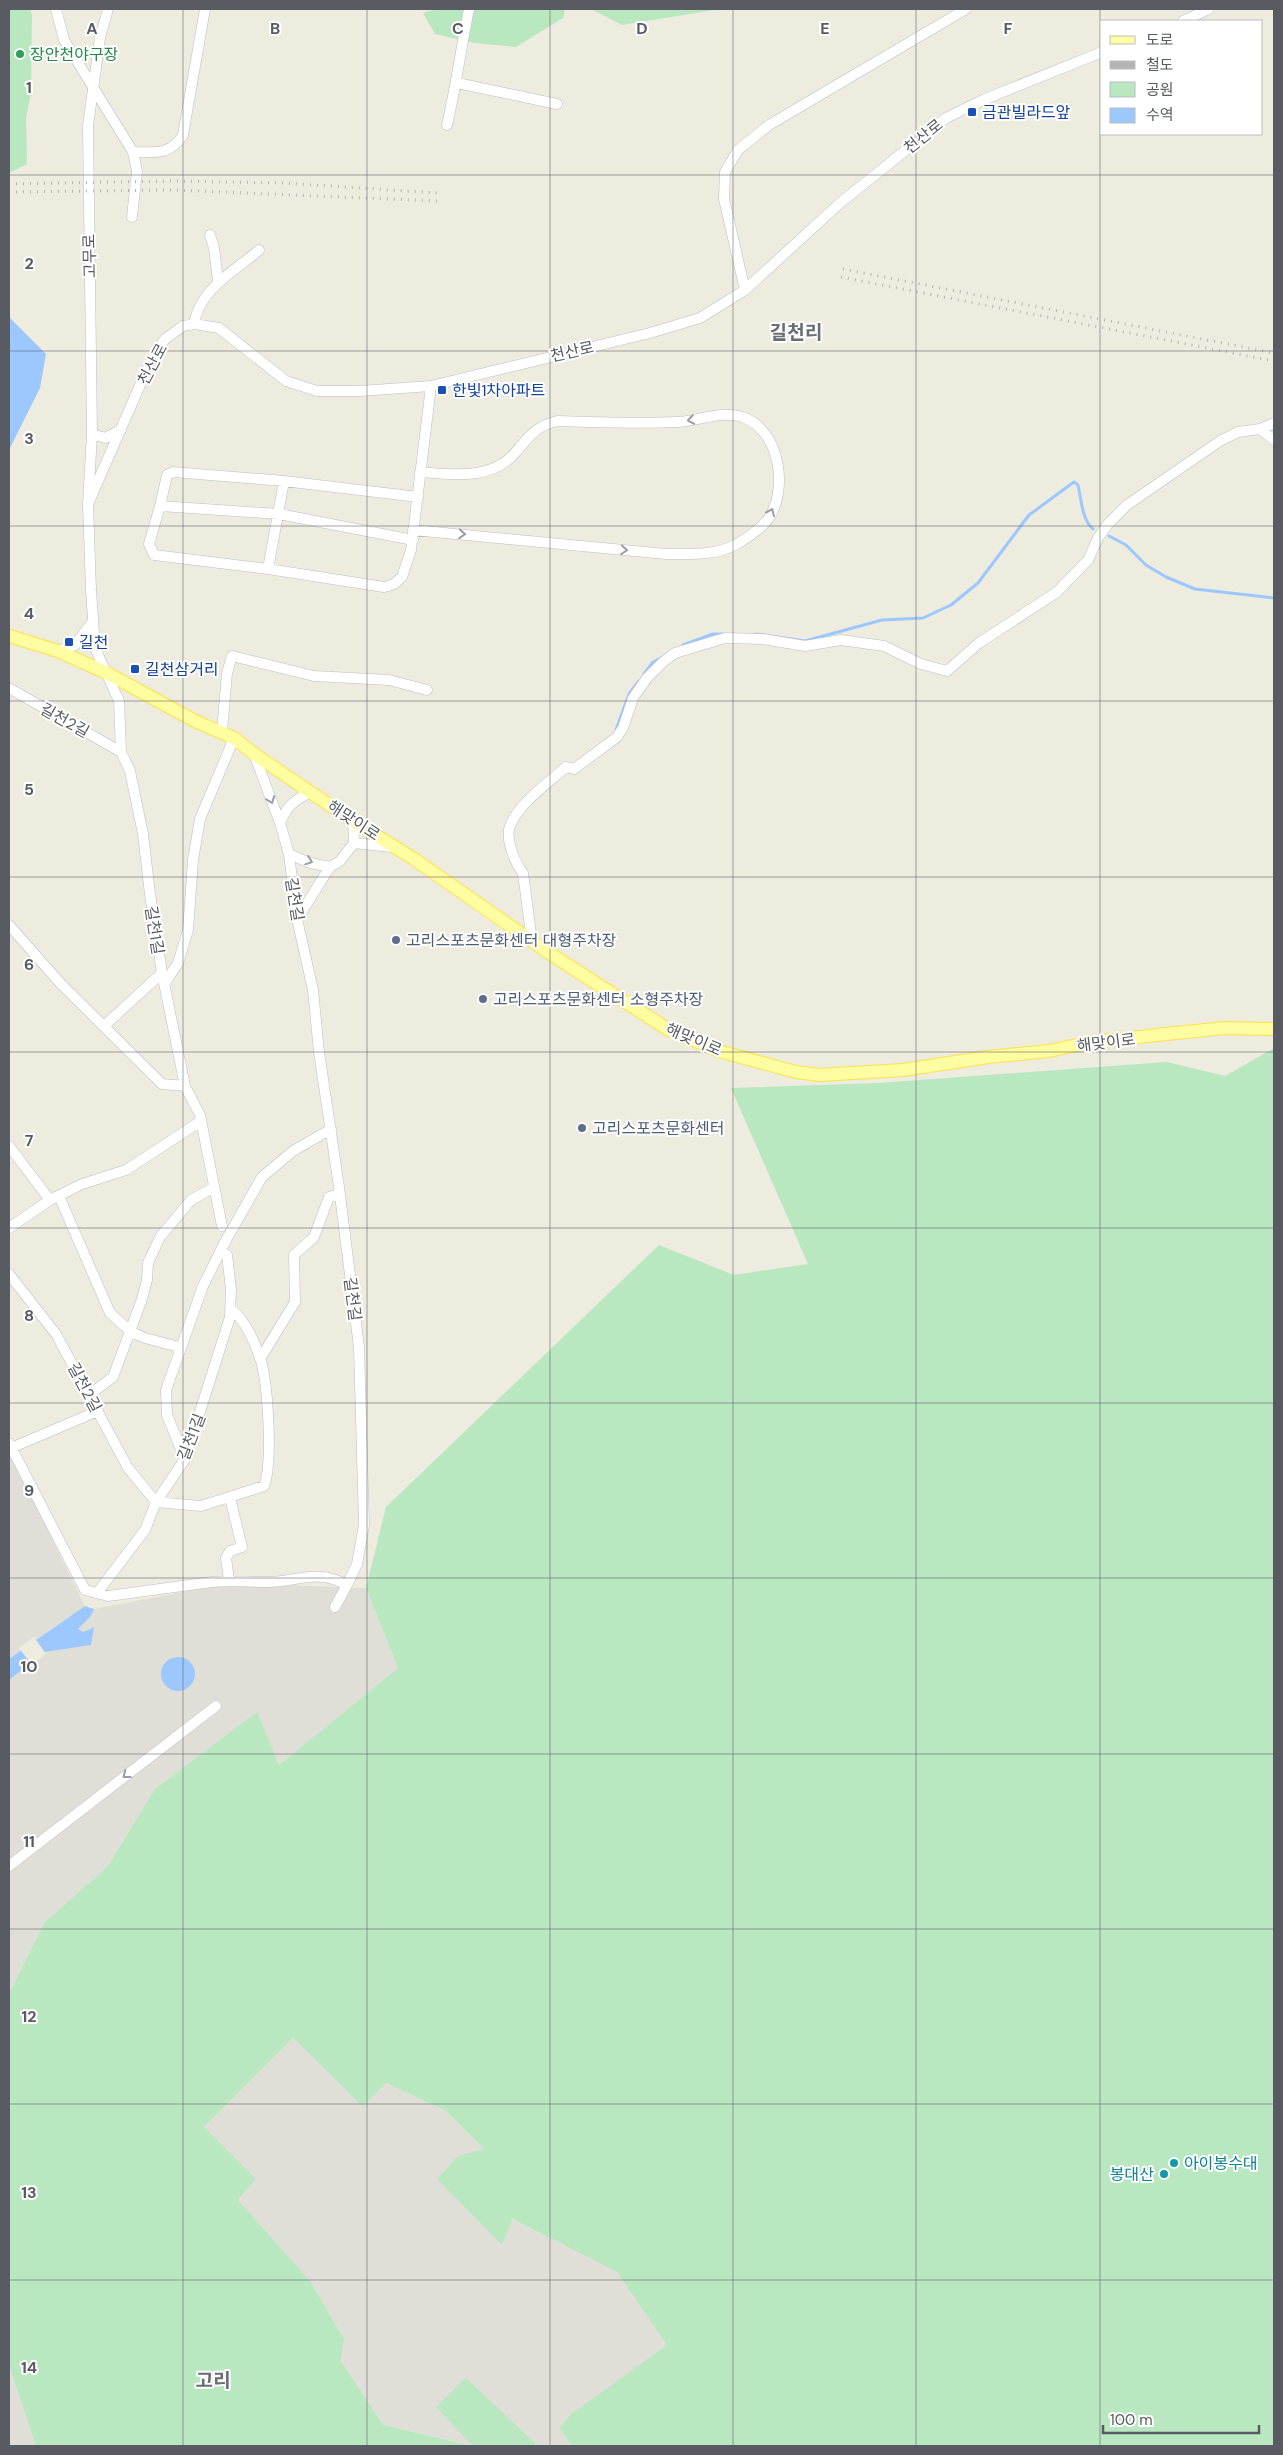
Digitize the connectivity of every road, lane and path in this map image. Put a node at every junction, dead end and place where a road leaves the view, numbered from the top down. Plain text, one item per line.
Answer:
1 (56, 9) edge
2 (108, 9) edge
3 (206, 9) edge
4 (469, 9) edge
5 (966, 9) edge
6 (1209, 9) edge
7 (1185, 20) edge
8 (1100, 53) edge
9 (457, 83) junction
10 (93, 87) junction
11 (557, 104) dead end
12 (447, 125) dead end
13 (133, 152) junction
14 (132, 217) dead end
15 (210, 235) dead end
16 (259, 250) dead end
17 (218, 281) junction
18 (745, 290) junction
19 (194, 324) junction
20 (431, 386) junction
21 (1274, 423) edge
22 (1260, 429) junction
23 (121, 430) junction
24 (92, 434) junction
25 (1274, 440) edge
26 (420, 472) junction
27 (284, 481) junction
28 (418, 497) junction
29 (88, 504) junction
30 (160, 506) junction
31 (279, 514) junction
32 (413, 535) junction
33 (268, 569) junction
34 (93, 621) junction
35 (9, 636) edge
36 (58, 651) junction
37 (105, 672) junction
38 (9, 688) edge
39 (427, 690) dead end
40 (222, 731) junction
41 (234, 738) junction
42 (121, 752) junction
43 (254, 754) junction
44 (311, 792) junction
45 (353, 821) junction
46 (280, 823) junction
47 (354, 843) junction
48 (397, 847) junction
49 (289, 854) junction
50 (330, 867) junction
51 (297, 919) junction
52 (9, 925) edge
53 (532, 941) junction
54 (163, 978) junction
55 (105, 1025) junction
56 (1274, 1029) edge
57 (185, 1086) junction
58 (201, 1121) junction
59 (331, 1129) junction
60 (9, 1146) edge
61 (213, 1188) junction
62 (340, 1194) junction
63 (54, 1198) junction
64 (222, 1226) dead end
65 (9, 1228) edge
66 (227, 1256) dead end
67 (9, 1274) edge
68 (231, 1309) junction
69 (131, 1332) junction
70 (179, 1347) junction
71 (260, 1359) junction
72 (89, 1395) junction
73 (98, 1412) junction
74 (10, 1445) edge
75 (184, 1459) junction
76 (230, 1498) junction
77 (156, 1502) junction
78 (229, 1580) junction
79 (347, 1585) junction
80 (97, 1593) junction
81 (334, 1607) dead end
82 (216, 1706) dead end
83 (9, 1866) edge

1 - 10 street
2 - 10 street, 고무로
3 - 13 street
4 - 9 street
5 - 18 street
6 - 7 street
8 - 18 street, 천산로
9 - 11 street
9 - 12 street
10 - 13 street
10 - 24 street, 고무로
13 - 14 street
15 - 17 street
16 - 17 street
17 - 19 street
18 - 20 street, 천산로
19 - 20 street, 천산로
19 - 23 street, 천산로
20 - 26 street
21 - 22 street
22 - 25 street
22 - 53 street
23 - 24 street
23 - 29 street, 천산로
24 - 29 street, 고무로
26 - 28 street
32 -> 26 street
27 - 28 street
27 - 30 street
27 - 31 street
28 - 32 street
29 - 34 street, 고무로
30 - 31 street
30 - 33 street
31 - 32 street
31 - 33 street
32 - 33 street
34 - 36 street
34 - 37 street
35 - 36 main road, 해맞이로
36 - 37 main road, 해맞이로
37 - 40 main road, 해맞이로
37 - 42 street, 길천1길
38 - 42 street, 길천2길
39 - 40 street
40 - 41 main road, 해맞이로
41 - 43 main road, 해맞이로
41 - 54 street
42 - 54 street, 길천1길
43 - 44 main road, 해맞이로
43 -> 46 street, 길천길
44 - 45 main road, 해맞이로
44 - 46 street
45 - 47 street
45 - 48 main road, 해맞이로
46 - 49 street, 길천길
47 - 48 street
47 - 50 street
48 - 53 main road, 해맞이로
49 -> 50 street
49 - 51 street, 길천길
50 - 51 street
51 - 59 street, 길천길
52 - 55 street
53 - 56 main road, 해맞이로
54 - 55 street
54 - 57 street, 길천1길
55 - 57 street
57 - 58 street, 길천1길
58 - 61 street, 길천1길
58 - 63 street
59 - 62 street, 길천길
59 - 70 street
60 - 63 street
61 - 64 street, 길천1길
61 - 69 street
62 - 71 street
62 - 79 street, 길천길
63 - 65 street
63 - 69 street
66 - 68 street, 길천1길
67 - 72 street, 길천2길
68 - 71 street
68 - 75 street, 길천1길
69 - 70 street
69 - 72 street
70 - 75 street
71 - 76 street
72 - 73 street, 길천2길
73 - 74 street
73 - 77 street, 길천2길
74 - 80 street
75 - 77 street, 길천1길
76 - 77 street
76 - 78 street
77 - 80 street, 길천1길
78 - 79 street
78 - 80 street
79 - 81 street, 길천길
82 -> 83 street

